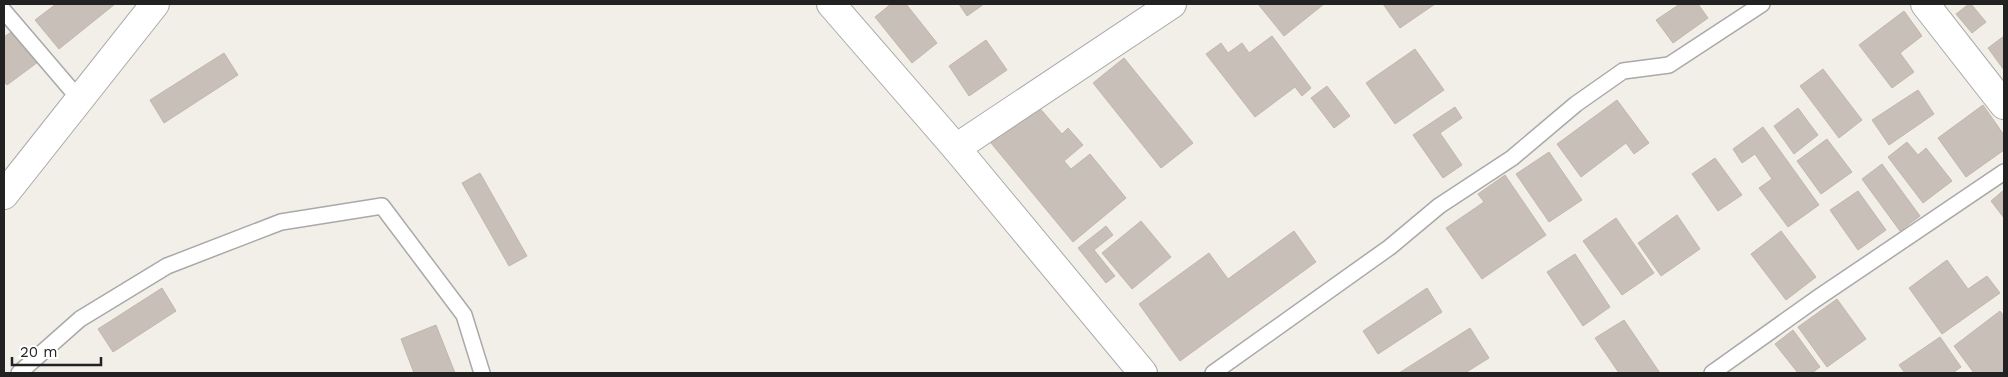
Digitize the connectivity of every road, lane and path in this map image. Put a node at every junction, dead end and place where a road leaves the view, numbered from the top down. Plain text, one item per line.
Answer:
1 (155, 4) edge
2 (831, 4) edge
3 (1172, 4) edge
4 (1762, 4) edge
5 (1925, 4) edge
6 (4, 11) edge
7 (80, 100) junction
8 (2004, 105) edge
9 (956, 148) junction
10 (2004, 172) edge
11 (4, 195) edge
12 (19, 373) edge
13 (482, 373) edge
14 (1143, 373) edge
15 (1213, 373) edge
16 (1712, 373) edge

1 - 7 street
2 - 9 street
3 - 9 street
4 - 15 lane
5 - 8 street
6 - 7 lane
7 - 11 street
9 - 14 street
10 - 16 lane
12 - 13 lane

